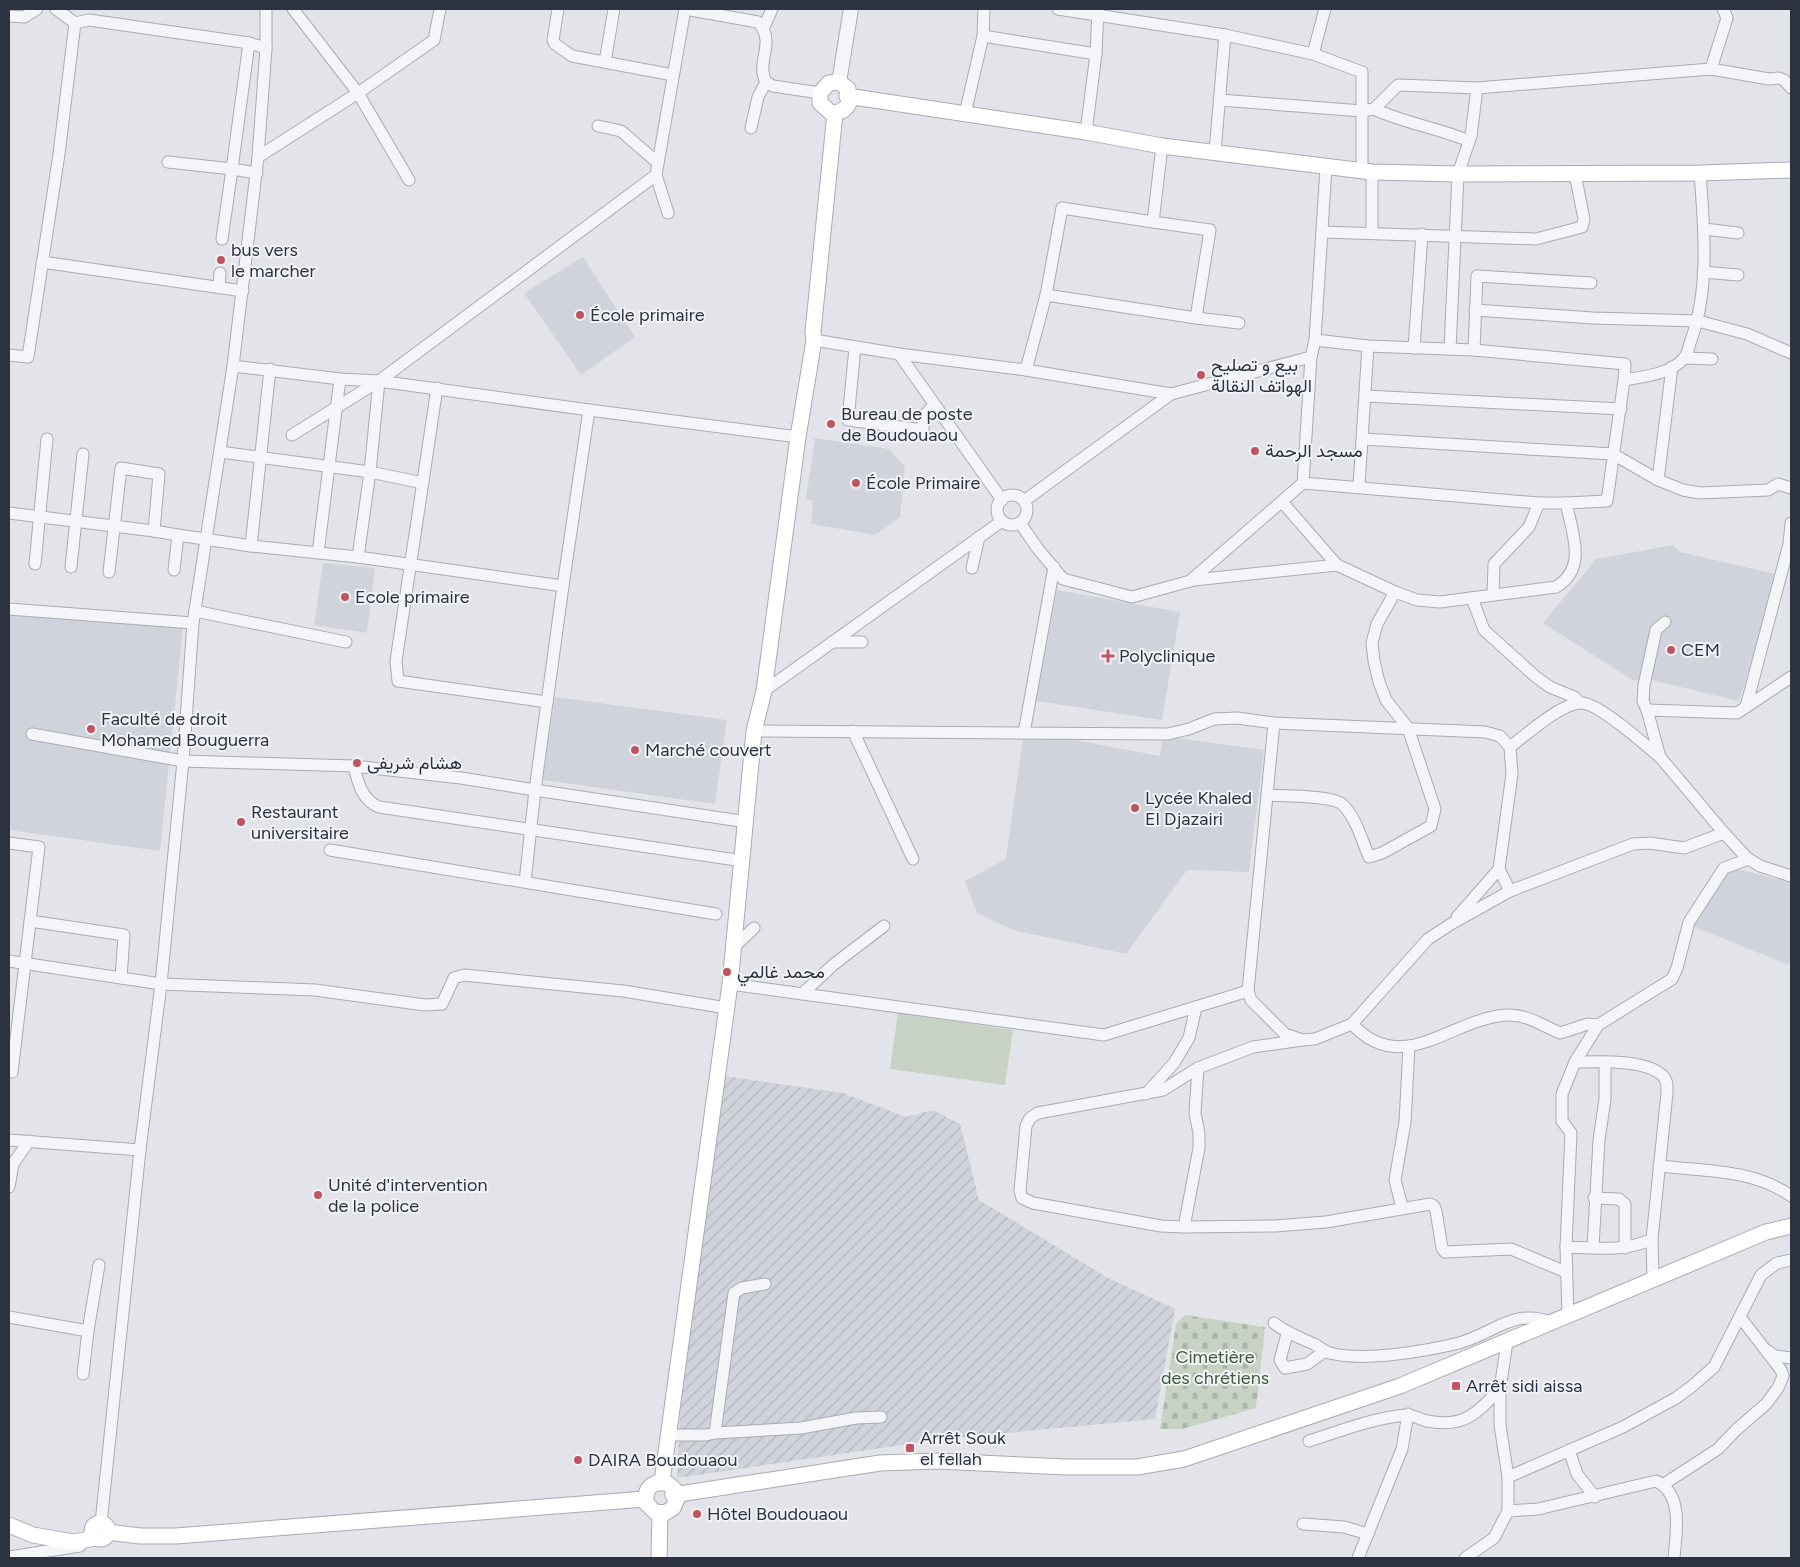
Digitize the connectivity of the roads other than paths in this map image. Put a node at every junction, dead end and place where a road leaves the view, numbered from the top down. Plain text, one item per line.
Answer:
1 (37, 9) edge
2 (56, 9) edge
3 (266, 9) edge
4 (293, 9) edge
5 (440, 9) edge
6 (558, 9) edge
7 (614, 9) edge
8 (772, 9) edge
9 (851, 9) edge
10 (984, 9) edge
11 (1058, 9) edge
12 (1325, 9) edge
13 (1723, 9) edge
14 (1098, 11) edge
15 (22, 13) edge
16 (9, 16) edge
17 (75, 23) junction
18 (764, 27) junction
19 (1225, 35) junction
20 (982, 36) junction
21 (249, 43) junction
22 (266, 48) junction
23 (1096, 54) junction
24 (1313, 54) junction
25 (605, 62) junction
26 (1711, 69) junction
27 (674, 75) junction
28 (766, 82) junction
29 (839, 82) junction
30 (1477, 88) junction
31 (1791, 88) edge
32 (358, 93) junction
33 (820, 93) junction
34 (847, 96) junction
35 (1220, 100) junction
36 (1368, 110) junction
37 (835, 113) junction
38 (965, 114) junction
39 (598, 126) dead end
40 (751, 128) dead end
41 (1086, 132) junction
42 (1469, 141) junction
43 (1162, 146) junction
44 (1215, 152) junction
45 (258, 156) junction
46 (168, 162) dead end
47 (658, 163) junction
48 (232, 168) junction
49 (1326, 168) junction
50 (1791, 170) edge
51 (256, 172) junction
52 (1367, 172) junction
53 (1700, 173) junction
54 (1458, 174) junction
55 (1575, 174) junction
56 (656, 175) junction
57 (409, 180) dead end
58 (668, 213) dead end
59 (1153, 222) junction
60 (1704, 229) junction
61 (1323, 232) junction
62 (1372, 233) junction
63 (1422, 234) junction
64 (1738, 234) dead end
65 (1455, 236) junction
66 (222, 239) dead end
67 (42, 262) junction
68 (1703, 272) junction
69 (220, 273) dead end
70 (1738, 275) dead end
71 (1591, 283) dead end
72 (219, 287) junction
73 (243, 291) junction
74 (1046, 295) junction
75 (1475, 310) junction
76 (1196, 318) junction
77 (1698, 321) junction
78 (1239, 323) dead end
79 (814, 340) junction
80 (1315, 340) junction
81 (1368, 346) junction
82 (855, 347) junction
83 (1414, 348) junction
84 (1450, 349) junction
85 (1474, 350) junction
86 (899, 354) junction
87 (1791, 354) edge
88 (9, 355) edge
89 (1312, 357) junction
90 (1684, 358) junction
91 (1712, 359) dead end
92 (233, 366) junction
93 (1672, 367) junction
94 (270, 369) junction
95 (1026, 370) junction
96 (340, 379) junction
97 (1624, 380) junction
98 (379, 381) junction
99 (437, 388) junction
100 (1171, 394) junction
101 (1366, 396) junction
102 (934, 405) junction
103 (337, 408) junction
104 (1621, 409) junction
105 (589, 410) junction
106 (292, 435) dead end
107 (798, 437) junction
108 (47, 439) dead end
109 (1363, 439) junction
110 (220, 452) junction
111 (83, 454) dead end
112 (1612, 454) junction
113 (260, 457) junction
114 (330, 467) junction
115 (370, 472) junction
116 (1658, 480) junction
117 (423, 483) junction
118 (1303, 483) junction
119 (1359, 486) junction
120 (1791, 488) edge
121 (1002, 500) junction
122 (1024, 501) junction
123 (1283, 503) junction
124 (1539, 503) junction
125 (1566, 503) junction
126 (9, 513) edge
127 (39, 517) junction
128 (75, 520) junction
129 (1002, 521) junction
130 (1020, 523) junction
131 (1791, 523) edge
132 (113, 525) junction
133 (154, 531) junction
134 (178, 535) junction
135 (980, 537) junction
136 (206, 540) junction
137 (251, 546) junction
138 (318, 553) junction
139 (358, 557) junction
140 (34, 564) dead end
141 (410, 565) junction
142 (1336, 565) junction
143 (71, 567) dead end
144 (972, 568) dead end
145 (1054, 568) junction
146 (174, 570) dead end
147 (109, 572) dead end
148 (1190, 581) junction
149 (563, 586) junction
150 (1395, 592) junction
151 (1493, 594) junction
152 (1472, 598) junction
153 (9, 609) edge
154 (195, 611) junction
155 (1665, 622) dead end
156 (193, 623) junction
157 (346, 642) dead end
158 (833, 642) junction
159 (862, 642) dead end
160 (1791, 678) edge
161 (764, 691) junction
162 (547, 702) junction
163 (1579, 702) junction
164 (1746, 707) junction
165 (1648, 710) junction
166 (1274, 723) junction
167 (1408, 728) junction
168 (754, 731) junction
169 (853, 731) junction
170 (1024, 733) junction
171 (32, 734) dead end
172 (1510, 747) junction
173 (1660, 757) junction
174 (183, 761) junction
175 (354, 766) junction
176 (535, 790) junction
177 (1267, 795) junction
178 (747, 822) junction
179 (532, 830) junction
180 (1724, 832) junction
181 (9, 843) edge
182 (330, 850) dead end
183 (912, 859) dead end
184 (1749, 859) junction
185 (743, 861) junction
186 (1499, 868) junction
187 (1791, 876) edge
188 (525, 882) junction
189 (1510, 891) junction
190 (716, 914) dead end
191 (30, 921) junction
192 (1451, 924) junction
193 (884, 926) dead end
194 (754, 928) dead end
195 (734, 947) junction
196 (9, 961) edge
197 (25, 963) junction
198 (121, 978) junction
199 (160, 984) junction
200 (730, 984) junction
201 (802, 994) junction
202 (1245, 995) junction
203 (1196, 1007) junction
204 (727, 1008) junction
205 (1352, 1024) junction
206 (1598, 1025) junction
207 (1302, 1040) junction
208 (1409, 1046) junction
209 (1575, 1062) junction
210 (1605, 1062) junction
211 (1198, 1068) junction
212 (9, 1072) edge
213 (1146, 1094) junction
214 (9, 1140) edge
215 (29, 1142) junction
216 (140, 1150) junction
217 (1659, 1166) junction
218 (9, 1187) edge
219 (1791, 1196) edge
220 (1594, 1198) junction
221 (1402, 1207) junction
222 (1791, 1226) edge
223 (1184, 1227) junction
224 (1652, 1239) junction
225 (1566, 1247) junction
226 (1593, 1248) junction
227 (1625, 1248) junction
228 (1791, 1260) edge
229 (99, 1265) dead end
230 (1566, 1272) junction
231 (1653, 1279) junction
232 (765, 1284) dead end
233 (1568, 1316) junction
234 (9, 1317) edge
235 (1740, 1317) junction
236 (1274, 1323) dead end
237 (1553, 1323) junction
238 (88, 1331) junction
239 (1287, 1334) junction
240 (1507, 1342) junction
241 (1325, 1351) junction
242 (1768, 1351) junction
243 (1791, 1358) edge
244 (83, 1374) dead end
245 (1500, 1389) junction
246 (1408, 1414) junction
247 (881, 1417) dead end
248 (716, 1432) junction
249 (668, 1435) junction
250 (1309, 1441) dead end
251 (1569, 1450) junction
252 (1508, 1477) junction
253 (662, 1482) junction
254 (1664, 1484) junction
255 (673, 1495) junction
256 (1595, 1496) junction
257 (645, 1499) junction
258 (1508, 1511) junction
259 (660, 1514) junction
260 (9, 1518) edge
261 (1303, 1524) dead end
262 (9, 1525) edge
263 (100, 1533) junction
264 (1368, 1534) junction
265 (16, 1557) edge
266 (659, 1558) edge
267 (1358, 1558) edge
268 (1464, 1558) edge
269 (1674, 1558) edge

1 - 15 street
2 - 17 street
3 - 22 street
4 - 32 street
5 - 32 street
6 - 25 street
7 - 25 street
8 - 18 street
9 - 29 street
10 - 20 street
11 - 14 street
12 - 24 street
13 - 26 street
14 - 19 street
14 - 23 street
15 - 16 street
17 - 21 street
17 - 67 street
18 - 27 street
18 - 28 street
19 - 24 street
19 - 35 street
20 - 23 street
20 - 38 street
21 - 22 street
21 - 48 street
22 - 45 street
23 - 41 street
24 - 36 street
25 - 27 street
26 - 30 street
26 - 31 street
27 - 47 street
28 - 33 street
28 - 40 street
29 - 33 main road
29 - 34 main road
30 - 36 street
30 - 42 street
32 - 45 street
32 - 57 street
33 - 37 main road
34 - 37 main road
34 - 38 main road
35 - 36 street
35 - 44 street
36 - 42 street
36 - 52 street
37 - 79 main road
38 - 41 main road
39 - 47 street
41 - 43 main road
42 - 54 street
43 - 44 main road
43 - 59 street
44 - 49 main road
45 - 51 street
46 - 48 street
47 - 56 street
48 - 51 street
48 - 66 street
49 - 52 main road
49 - 61 street
50 - 53 main road
51 - 73 street
52 - 54 main road
52 - 62 street
53 - 55 main road
53 - 60 street
54 - 55 main road
54 - 65 street
55 - 65 street
56 - 58 street
56 - 98 street
59 - 74 street
59 - 76 street
60 - 64 street
60 - 68 street
61 - 62 street
61 - 80 street
62 - 63 street
63 - 65 street
63 - 83 street
65 - 84 street
67 - 72 street
67 - 88 street
68 - 70 street
68 - 77 street
69 - 72 street
71 - 75 street
72 - 73 street
73 - 92 street
74 - 76 street
74 - 95 street
75 - 77 street
75 - 85 street
76 - 78 street
77 - 87 street
77 - 90 street
79 - 82 street
79 - 107 main road
80 - 81 street
80 - 89 street
81 - 83 street
81 - 101 street
82 - 86 street
82 - 102 street
83 - 84 street
84 - 85 street
85 - 97 street
86 - 95 street
86 - 102 street
89 - 100 street
89 - 118 street
90 - 91 street
90 - 93 street
92 - 94 street
92 - 110 street
93 - 97 street
93 - 116 street
94 - 96 street
94 - 113 street
95 - 100 street
96 - 98 street
96 - 103 street
97 - 104 street
98 - 99 street
98 - 103 street
98 - 115 street
99 - 105 street
99 - 117 street
100 - 122 street
101 - 104 street
101 - 109 street
102 - 121 street
103 - 106 street
103 - 114 street
104 - 112 street
105 - 107 street
105 - 149 street
107 - 161 main road
108 - 127 street
109 - 112 street
109 - 119 street
110 - 113 street
110 - 136 street
111 - 128 street
112 - 116 street
112 - 125 street
113 - 114 street
113 - 137 street
114 - 115 street
114 - 138 street
115 - 117 street
115 - 139 street
116 - 120 street
117 - 141 street
118 - 119 street
118 - 123 street
119 - 124 street
121 - 122 street
121 - 129 street
122 - 130 street
123 - 142 street
123 - 148 street
124 - 125 street
124 - 151 street
125 - 151 street
126 - 127 street
127 - 128 street
127 - 140 street
128 - 132 street
128 - 143 street
129 - 130 street
129 - 135 street
130 - 145 street
131 - 164 street
132 - 133 street
132 - 133 street
132 - 147 street
133 - 134 street
134 - 136 street
134 - 146 street
135 - 144 street
135 - 158 street
136 - 137 street
136 - 154 street
137 - 138 street
138 - 139 street
139 - 141 street
141 - 149 street
141 - 162 street
142 - 148 street
142 - 150 street
145 - 148 street
145 - 170 street
149 - 162 street
150 - 152 street
150 - 167 street
151 - 152 street
152 - 163 street
153 - 156 street
154 - 156 street
154 - 157 street
155 - 165 street
156 - 174 street
158 - 159 street
158 - 161 street
160 - 164 street
161 - 168 main road
162 - 176 street
163 - 172 street
163 - 173 street
164 - 165 street
165 - 173 street
166 - 167 street
166 - 170 street
166 - 177 street
167 - 172 street
167 - 177 street
168 - 169 street
168 - 178 main road
169 - 170 street
169 - 183 street
171 - 174 street
172 - 186 street
173 - 180 street
174 - 175 street
174 - 199 street
175 - 176 street
175 - 179 street
176 - 178 street
176 - 179 street
177 - 202 street
178 - 185 main road
179 - 185 street
179 - 188 street
180 - 184 street
180 - 189 street
181 - 191 street
182 - 188 street
184 - 187 street
184 - 206 street
185 - 195 main road
186 - 189 street
186 - 192 street
188 - 190 street
189 - 192 street
191 - 197 street
191 - 198 street
192 - 205 street
193 - 201 street
194 - 195 street
195 - 200 main road
196 - 197 street
197 - 198 street
197 - 212 street
198 - 199 street
199 - 204 street
199 - 216 street
200 - 201 street
200 - 204 main road
201 - 203 street
202 - 203 street
202 - 207 street
203 - 213 street
204 - 249 main road
205 - 207 street
205 - 208 street
206 - 208 street
206 - 209 street
207 - 211 street
208 - 221 street
209 - 210 street
209 - 225 street
210 - 217 street
210 - 220 street
211 - 213 street
211 - 223 street
213 - 223 street
214 - 215 street
215 - 216 street
215 - 218 street
216 - 263 street
217 - 219 street
217 - 224 street
220 - 226 street
220 - 227 street
221 - 223 street
221 - 230 street
222 - 231 main road
224 - 227 street
224 - 231 street
225 - 226 street
225 - 230 street
226 - 227 street
228 - 235 street
229 - 238 street
230 - 233 street
231 - 233 main road
232 - 248 street
233 - 237 main road
234 - 238 street
235 - 242 street
235 - 251 street
236 - 239 street
237 - 240 main road
237 - 241 street
238 - 244 street
239 - 241 street
239 - 241 street
240 - 245 street
240 - 255 main road
242 - 243 street
242 - 254 street
245 - 246 street
245 - 252 street
246 - 250 street
246 - 264 street
247 - 248 street
248 - 249 street
249 - 253 main road
251 - 252 street
251 - 256 street
252 - 258 street
253 - 255 main road
253 - 257 main road
254 - 256 street
254 - 269 street
255 - 259 main road
256 - 258 street
257 - 259 main road
257 - 263 main road
258 - 268 street
259 - 266 main road
260 - 263 main road
261 - 264 street
262 - 263 main road
263 - 265 street
264 - 267 street

